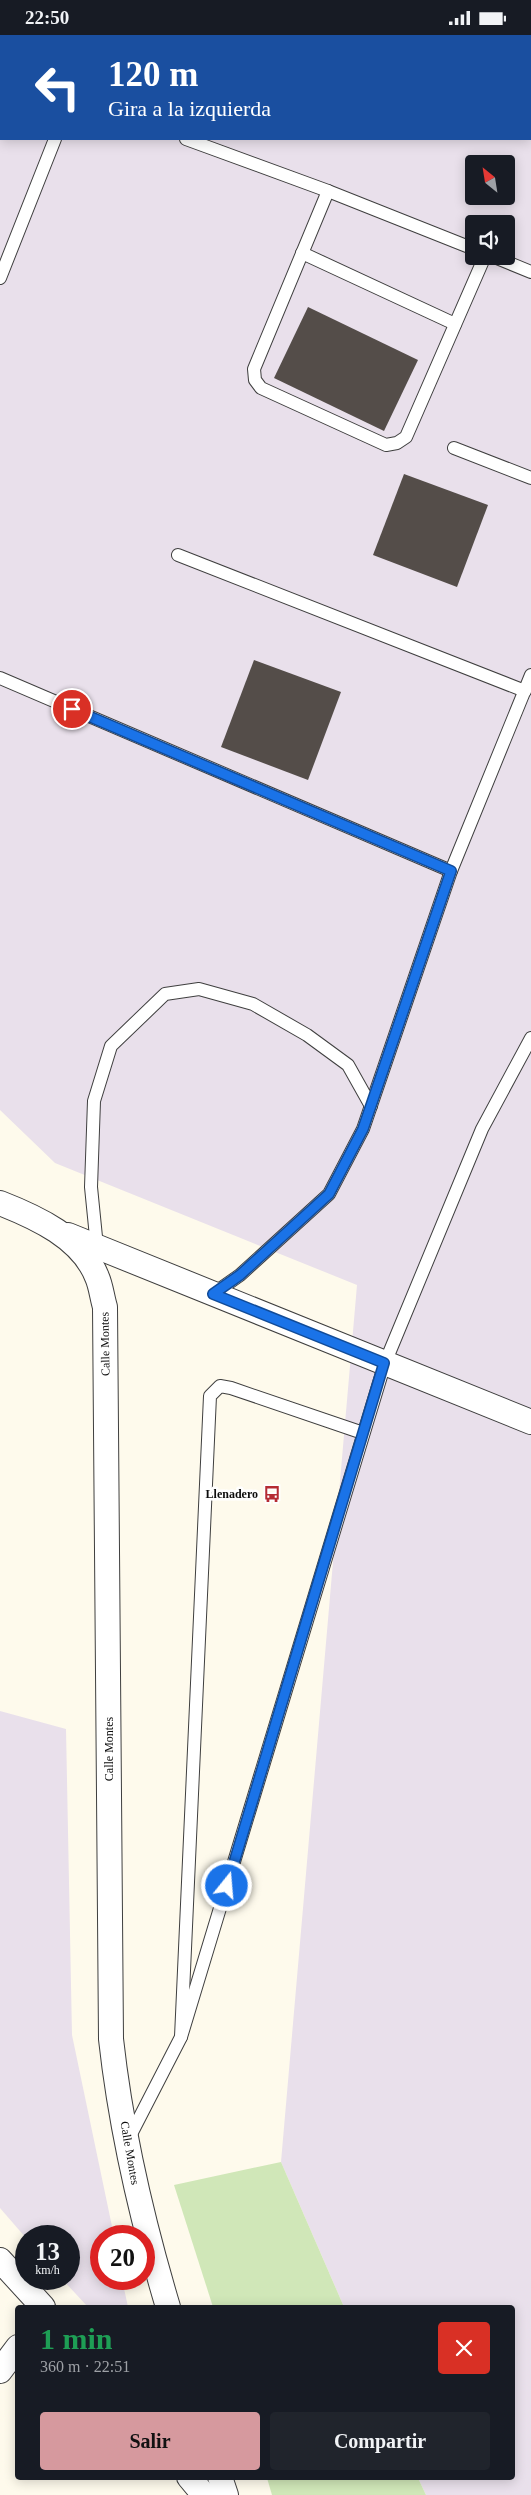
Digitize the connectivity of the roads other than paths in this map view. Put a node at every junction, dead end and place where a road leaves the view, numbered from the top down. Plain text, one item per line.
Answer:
1 (56, 140) edge
2 (189, 140) edge
3 (328, 191) junction
4 (465, 245) edge
5 (302, 253) junction
6 (481, 265) edge
7 (514, 265) edge
8 (531, 272) edge
9 (0, 278) edge
10 (455, 324) junction
11 (454, 448) dead end
12 (531, 478) edge
13 (178, 555) dead end
14 (531, 675) edge
15 (0, 678) edge
16 (524, 691) junction
17 (451, 871) junction
18 (531, 1038) edge
19 (371, 1106) junction
20 (0, 1203) edge
21 (60, 1232) junction
22 (97, 1247) junction
23 (213, 1294) junction
24 (384, 1363) junction
25 (531, 1422) edge
26 (363, 1433) junction
27 (181, 2037) junction
28 (128, 2140) junction
29 (0, 2260) edge
30 (42, 2305) edge
31 (167, 2305) edge
32 (15, 2351) edge
33 (0, 2371) edge
34 (192, 2480) edge
35 (221, 2480) edge
36 (204, 2495) edge
37 (226, 2495) edge

1 - 9 lane
2 - 3 lane
3 - 4 lane
3 - 5 lane
5 - 10 lane
5 - 10 lane
6 - 10 lane
7 - 8 lane
11 - 12 lane
13 - 16 lane
14 - 16 lane
15 - 17 lane
16 - 17 lane
17 - 19 lane
18 - 24 lane
19 - 22 lane
19 - 23 lane
20 - 21 street, Calle Montes
21 - 22 street
21 - 28 street, Calle Montes
22 - 23 street
23 - 24 street
24 - 25 street
24 - 26 lane
26 - 27 lane
26 - 27 lane
27 - 28 lane
28 - 31 street, Calle Montes
29 - 30 street
32 - 33 street
34 - 36 street
35 - 37 street

